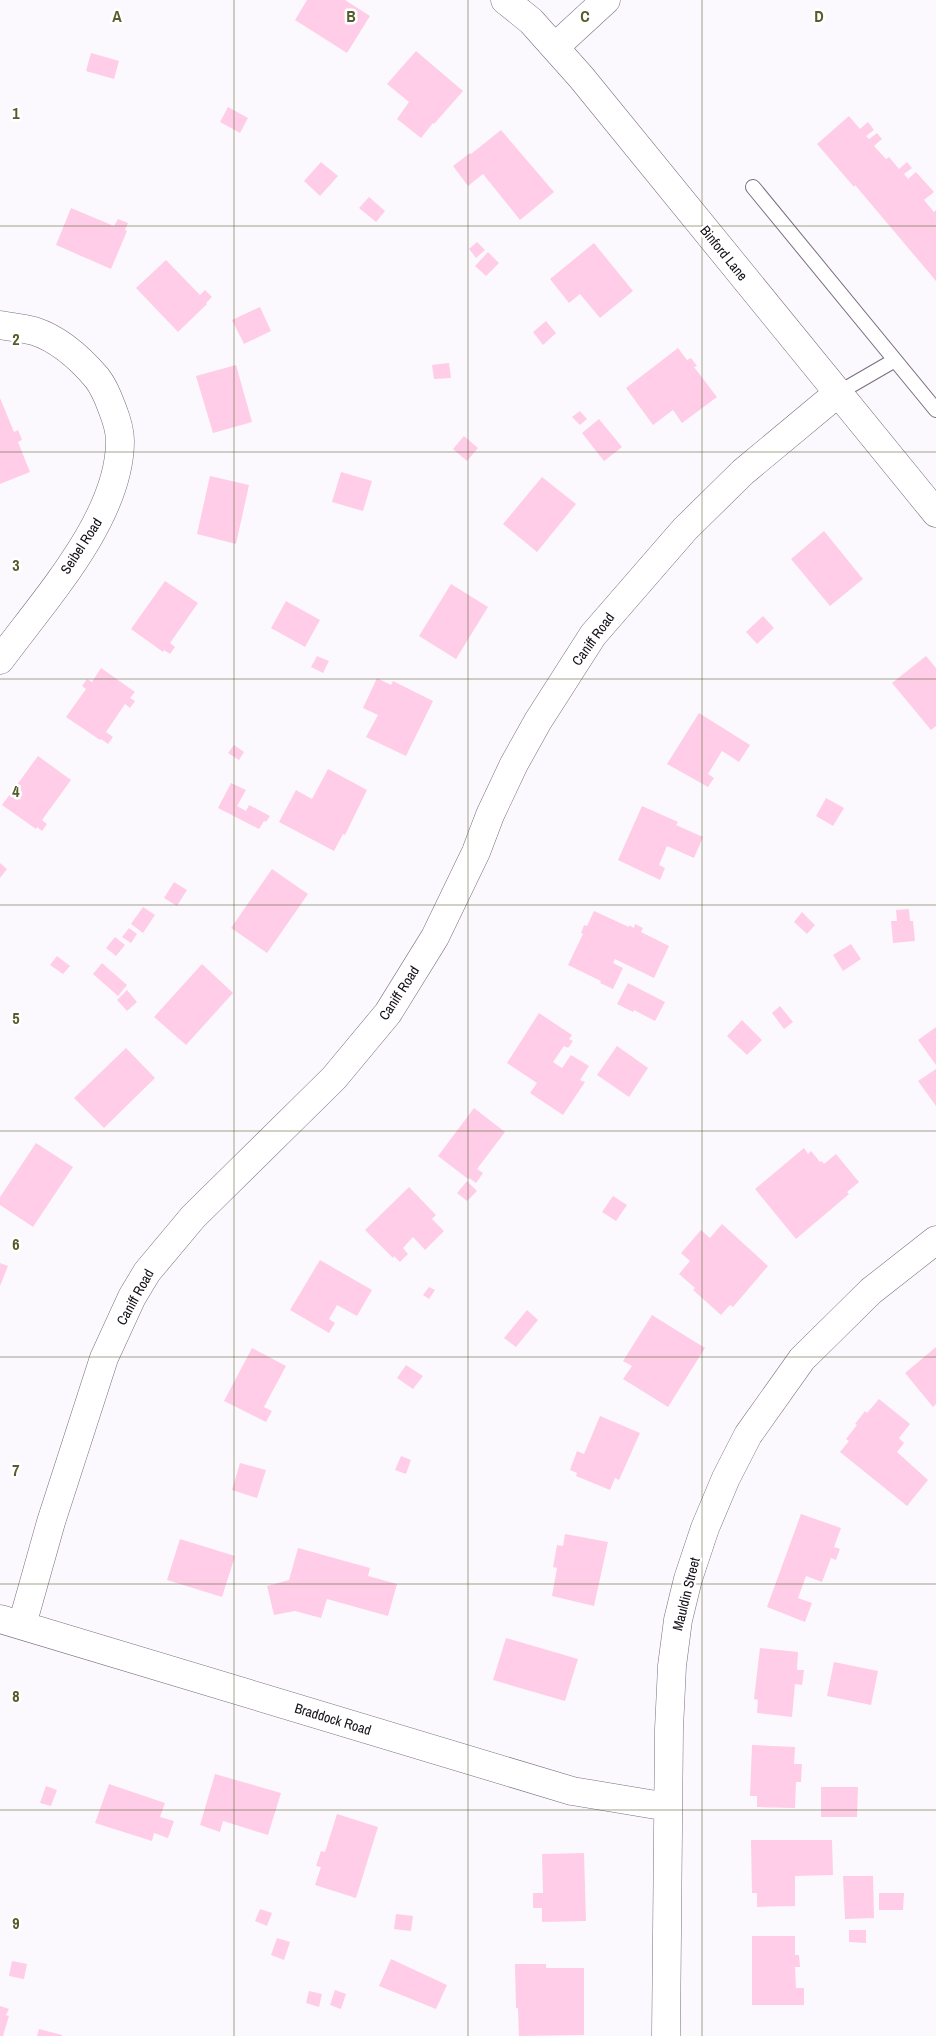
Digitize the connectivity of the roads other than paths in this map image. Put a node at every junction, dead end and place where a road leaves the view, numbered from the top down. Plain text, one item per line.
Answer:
1 (505, 0) edge
2 (606, 0) edge
3 (555, 47) junction
4 (753, 187) dead end
5 (0, 325) edge
6 (895, 360) junction
7 (838, 393) junction
8 (936, 410) edge
9 (936, 513) edge
10 (0, 660) edge
11 (936, 1240) edge
12 (11, 1622) edge
13 (668, 1807) junction
14 (666, 2036) edge

1 - 3 street, Binford Lane
2 - 3 street
3 - 7 street, Binford Lane
4 - 6 lane
5 - 10 street, Seibel Road
6 - 7 lane
6 - 8 lane
7 - 9 street, Binford Lane
7 - 12 street, Caniff Road
11 - 13 street, Mauldin Street
12 - 13 street, Braddock Road
13 - 14 street, Mauldin Street

